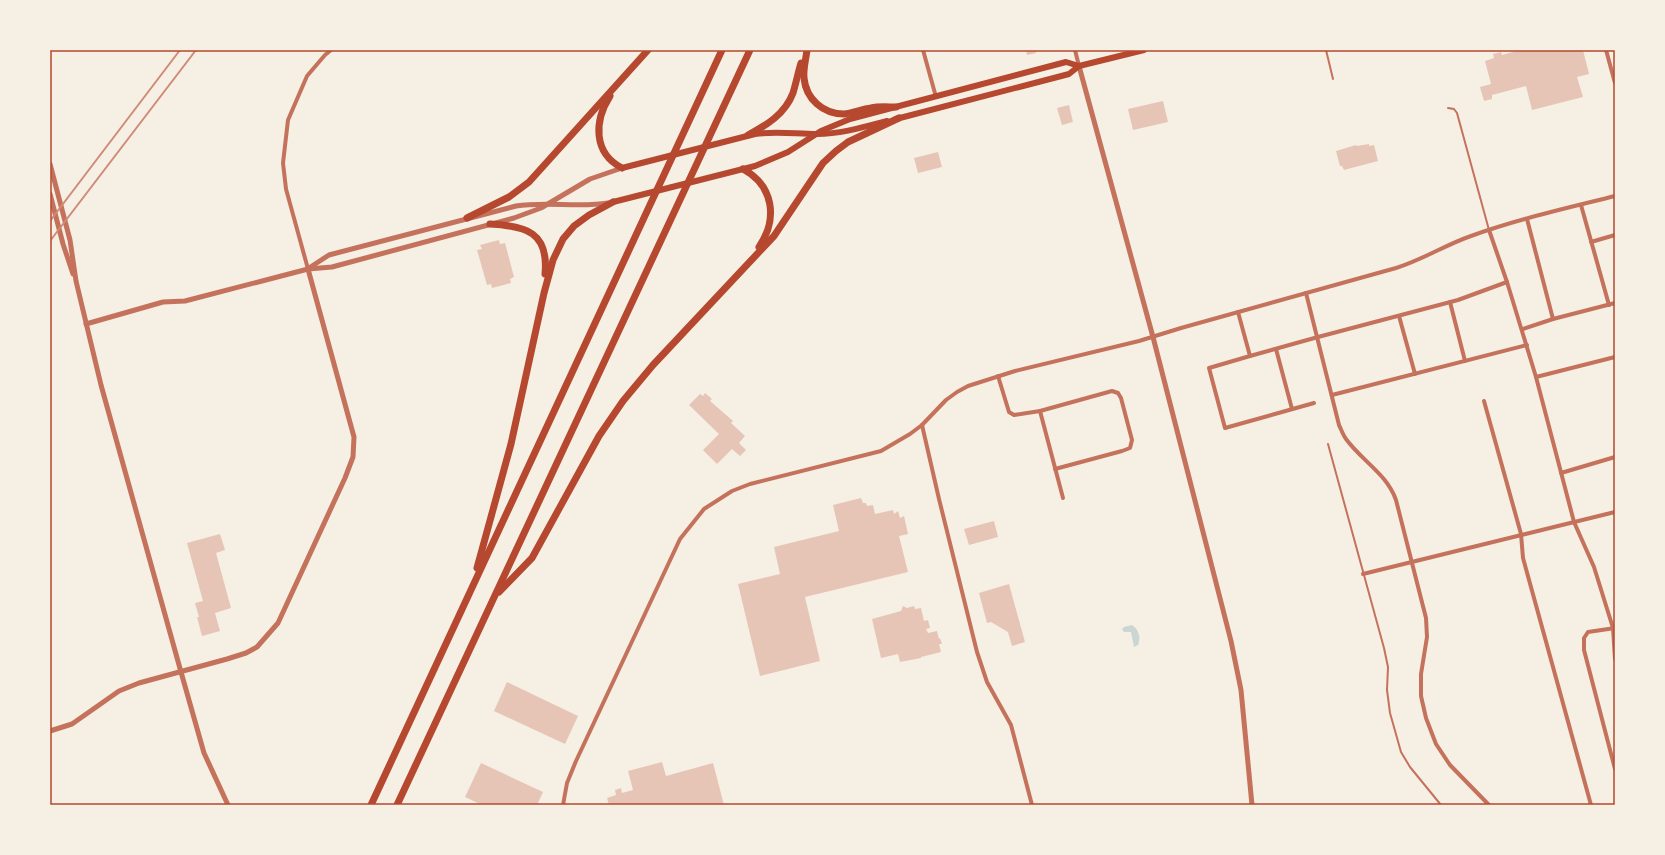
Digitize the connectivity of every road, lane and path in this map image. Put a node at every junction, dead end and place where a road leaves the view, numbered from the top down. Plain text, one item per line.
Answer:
1 (331, 50) edge
2 (648, 50) edge
3 (722, 50) edge
4 (750, 50) edge
5 (807, 50) edge
6 (923, 50) edge
7 (1076, 50) edge
8 (1144, 50) edge
9 (1326, 50) edge
10 (1606, 50) edge
11 (1080, 66) junction
12 (1333, 79) dead end
13 (1615, 83) edge
14 (617, 86) junction
15 (936, 97) junction
16 (896, 107) junction
17 (1448, 108) dead end
18 (899, 118) junction
19 (815, 134) junction
20 (748, 135) junction
21 (50, 164) edge
22 (622, 168) junction
23 (743, 169) junction
24 (50, 194) edge
25 (1615, 196) edge
26 (613, 202) junction
27 (550, 203) junction
28 (1581, 205) junction
29 (467, 218) junction
30 (1528, 219) junction
31 (490, 224) junction
32 (1489, 230) junction
33 (1615, 236) edge
34 (1591, 242) junction
35 (754, 256) junction
36 (308, 269) junction
37 (76, 281) junction
38 (1507, 282) junction
39 (544, 292) junction
40 (1306, 293) junction
41 (1450, 302) junction
42 (1615, 303) edge
43 (1609, 305) junction
44 (1238, 312) junction
45 (1399, 316) junction
46 (1553, 319) junction
47 (86, 324) junction
48 (1522, 329) junction
49 (1153, 337) junction
50 (1318, 337) junction
51 (1527, 345) junction
52 (1276, 349) junction
53 (1250, 356) junction
54 (1615, 356) edge
55 (1465, 361) junction
56 (1415, 374) junction
57 (998, 376) junction
58 (1536, 377) junction
59 (1332, 395) junction
60 (1484, 401) dead end
61 (1314, 403) dead end
62 (1292, 409) junction
63 (1040, 411) junction
64 (922, 425) junction
65 (1328, 444) dead end
66 (1615, 457) edge
67 (1055, 469) junction
68 (1561, 473) junction
69 (1063, 498) dead end
70 (1615, 512) edge
71 (1574, 522) junction
72 (1521, 534) junction
73 (1412, 562) junction
74 (1363, 574) junction
75 (472, 587) junction
76 (495, 596) junction
77 (1614, 628) edge
78 (1615, 660) edge
79 (181, 672) junction
80 (50, 731) edge
81 (1615, 769) edge
82 (228, 805) edge
83 (371, 805) edge
84 (397, 805) edge
85 (563, 805) edge
86 (1032, 805) edge
87 (1252, 805) edge
88 (1441, 805) edge
89 (1489, 805) edge
90 (1591, 805) edge

1 - 36 street
2 - 14 highway
3 - 75 highway
4 - 76 highway
5 - 16 highway
5 - 20 highway
6 - 15 street
7 - 11 street
8 - 11 main road
9 - 12 lane
10 - 13 street
11 - 15 main road
11 - 18 main road
11 - 49 street
14 - 22 highway
14 - 29 highway
15 - 16 main road
16 - 19 main road
17 - 32 lane
18 - 19 main road
18 - 35 highway
19 - 20 main road
19 - 23 main road
20 - 22 main road
21 - 37 street
22 - 27 street
23 - 26 main road
23 - 35 highway
24 - 37 street
25 - 28 street
26 - 27 street
26 - 39 highway
27 - 29 street
27 - 31 street
28 - 30 street
28 - 34 street
29 - 36 street
30 - 32 street
30 - 46 street
31 - 36 street
31 - 39 highway
32 - 38 street
32 - 40 street
33 - 34 street
34 - 43 street
35 - 76 highway
36 - 47 street
36 - 79 street
37 - 47 street
38 - 41 street
38 - 48 street
39 - 75 highway
40 - 44 street
40 - 50 street
41 - 45 street
41 - 55 street
42 - 43 street
43 - 46 street
44 - 49 street
44 - 53 street
45 - 50 street
45 - 56 street
46 - 48 street
47 - 79 street
48 - 51 street
49 - 57 street
49 - 87 street
50 - 52 street
50 - 59 street
51 - 55 street
51 - 58 street
52 - 53 street
52 - 62 street
53 - 62 street
54 - 58 street
55 - 56 street
56 - 59 street
57 - 63 street
57 - 64 street
58 - 68 street
59 - 73 street
60 - 72 street
61 - 62 street
63 - 67 street
63 - 67 street
64 - 85 street
64 - 86 street
65 - 74 lane
66 - 68 street
67 - 69 street
68 - 71 street
70 - 71 street
71 - 72 street
71 - 77 street
72 - 73 street
72 - 90 street
73 - 74 street
73 - 89 street
74 - 88 lane
75 - 83 highway
76 - 84 highway
77 - 78 street
77 - 81 street
79 - 80 street
79 - 82 street

